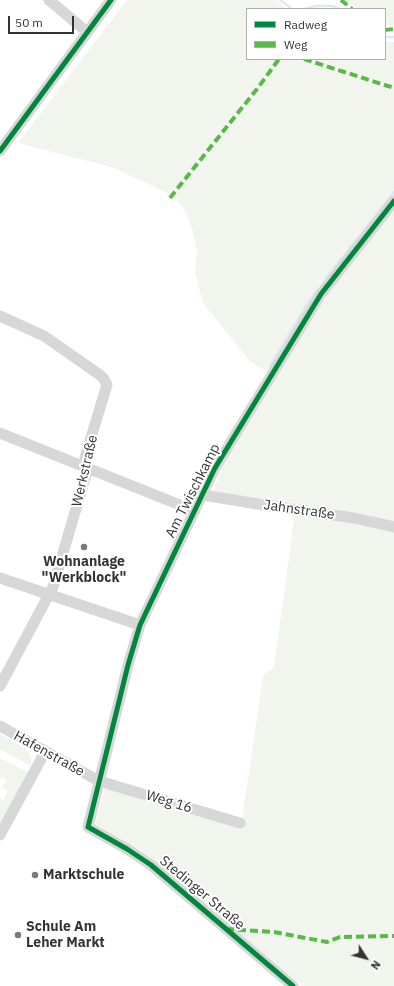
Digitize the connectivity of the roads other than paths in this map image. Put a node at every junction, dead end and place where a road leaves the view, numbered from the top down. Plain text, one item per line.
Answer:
1 (49, 0) edge
2 (111, 0) edge
3 (87, 32) junction
4 (0, 151) edge
5 (394, 201) edge
6 (0, 316) edge
7 (0, 433) edge
8 (88, 468) junction
9 (203, 494) junction
10 (195, 511) junction
11 (394, 527) edge
12 (0, 578) edge
13 (50, 594) junction
14 (140, 625) junction
15 (0, 686) edge
16 (0, 726) edge
17 (45, 752) junction
18 (99, 781) junction
19 (240, 823) dead end
20 (88, 827) joint
21 (0, 836) edge
22 (294, 986) edge

1 - 3 street
2 - 3 street
3 - 4 street
5 - 9 street, Am Twischkamp
6 - 8 street, Werkstraße
7 - 8 street
8 - 10 street
8 - 13 street, Werkstraße
9 - 10 street, Am Twischkamp
9 - 11 street, Jahnstraße
10 - 14 street, Am Twischkamp
12 - 13 street
13 - 14 street
13 - 15 street, Werkstraße
14 - 18 street, Am Twischkamp
16 - 17 street, Hafenstraße
17 - 18 street, Hafenstraße
17 - 21 street
18 - 19 street, Weg 16
18 - 20 street, Am Twischkamp
20 - 22 street, Stedinger Straße

